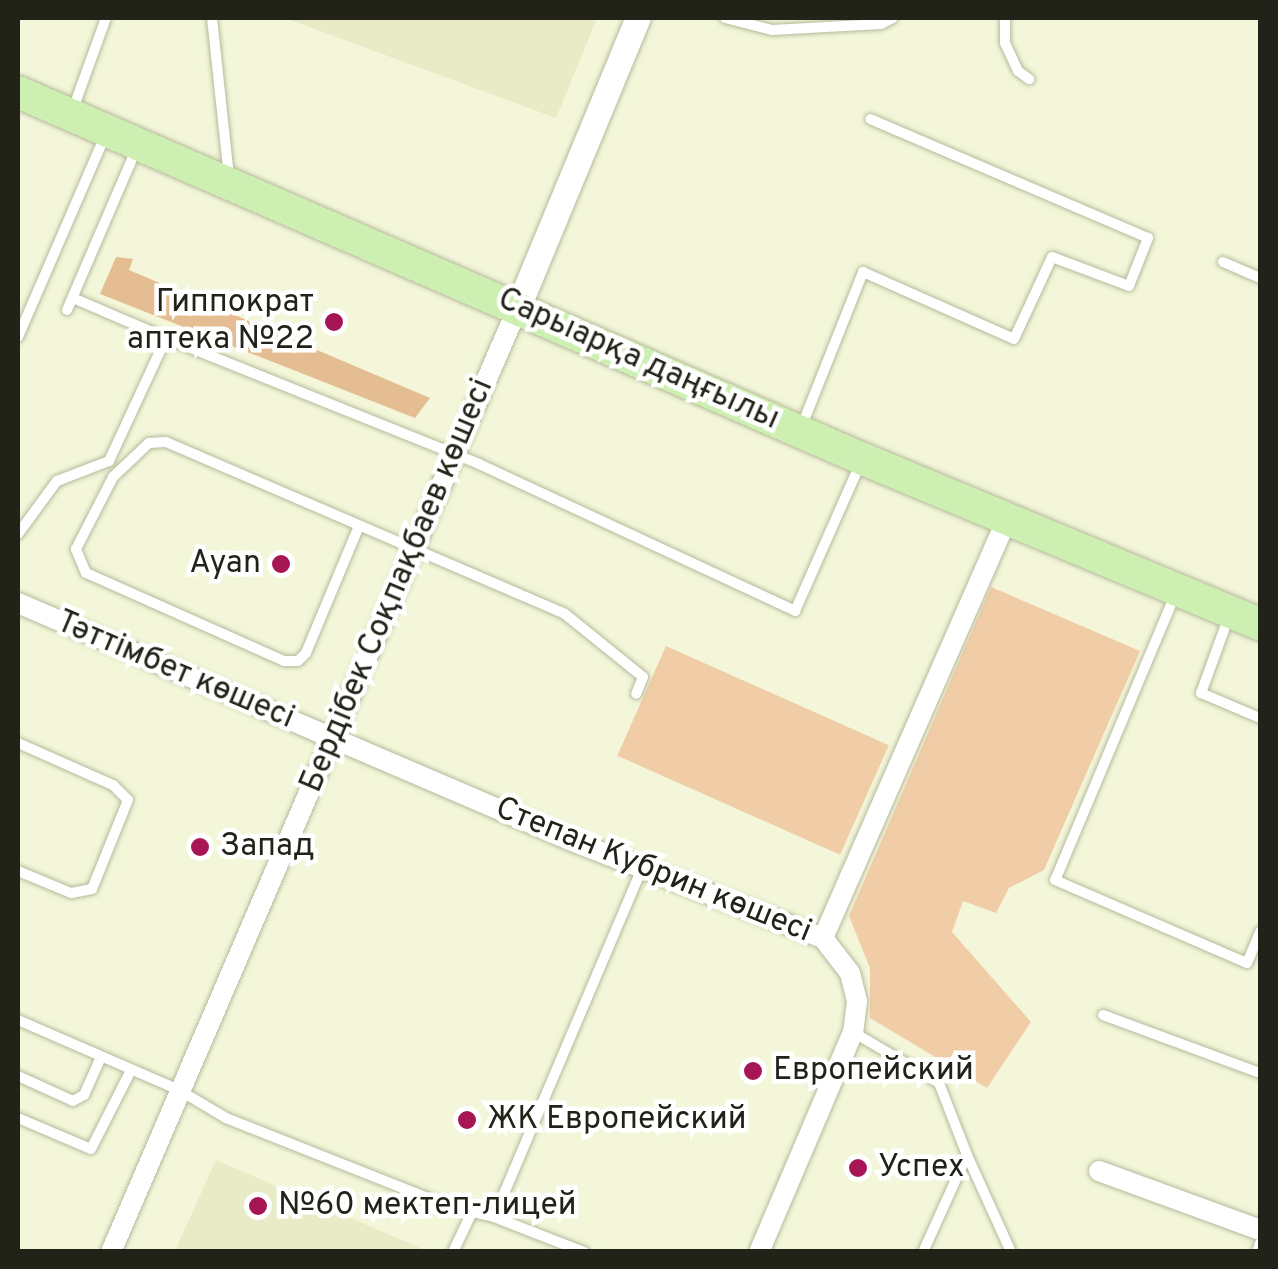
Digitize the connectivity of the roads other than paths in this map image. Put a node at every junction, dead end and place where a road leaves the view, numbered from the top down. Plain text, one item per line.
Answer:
1 (106, 18) edge
2 (212, 18) edge
3 (638, 18) edge
4 (725, 18) edge
5 (893, 18) edge
6 (1005, 18) edge
7 (1029, 79) dead end
8 (18, 92) edge
9 (71, 115) junction
10 (870, 119) dead end
11 (108, 130) junction
12 (138, 144) junction
13 (230, 183) junction
14 (1224, 262) dead end
15 (1260, 278) edge
16 (73, 298) junction
17 (518, 306) junction
18 (67, 310) dead end
19 (18, 337) edge
20 (166, 338) junction
21 (799, 432) junction
22 (454, 454) junction
23 (863, 459) junction
24 (1007, 519) junction
25 (359, 526) junction
26 (18, 534) edge
27 (416, 549) junction
28 (1178, 590) junction
29 (18, 602) edge
30 (1246, 618) edge
31 (636, 694) dead end
32 (1260, 718) edge
33 (333, 739) junction
34 (18, 743) edge
35 (642, 867) junction
36 (18, 871) edge
37 (1260, 932) edge
38 (822, 938) junction
39 (1103, 1015) dead end
40 (18, 1020) edge
41 (852, 1032) junction
42 (101, 1057) junction
43 (130, 1070) junction
44 (1260, 1073) edge
45 (18, 1076) edge
46 (179, 1090) junction
47 (18, 1118) edge
48 (967, 1155) junction
49 (1099, 1172) dead end
50 (472, 1212) junction
51 (494, 1217) junction
52 (1260, 1230) edge
53 (1260, 1243) edge
54 (111, 1252) edge
55 (453, 1252) edge
56 (584, 1252) edge
57 (759, 1252) edge
58 (923, 1252) edge
59 (1011, 1252) edge
60 (1257, 1252) edge

1 - 9 lane
2 - 13 lane
3 - 17 street
4 - 5 lane
6 - 7 lane
8 - 9 main road, Сарыарқа даңғылы
9 - 11 main road, Сарыарқа даңғылы
10 - 21 lane
11 - 12 main road, Сарыарқа даңғылы
11 - 19 lane
12 - 13 main road, Сарыарқа даңғылы
12 - 16 lane
13 - 17 main road, Сарыарқа даңғылы
14 - 15 lane
16 - 18 lane
16 - 20 lane
17 - 21 main road, Сарыарқа даңғылы
17 - 22 street, Бердібек Соқпақбаев көшесі
20 - 22 lane
20 - 26 lane
21 - 23 main road, Сарыарқа даңғылы
22 - 23 lane
22 - 27 street, Бердібек Соқпақбаев көшесі
23 - 24 main road, Сарыарқа даңғылы
24 - 28 main road, Сарыарқа даңғылы
24 - 38 street
25 - 25 lane
25 - 27 lane
27 - 31 lane
27 - 33 street, Бердібек Соқпақбаев көшесі
28 - 30 main road, Сарыарқа даңғылы
28 - 37 lane
29 - 33 street, Тәттімбет көшесі
30 - 32 lane
33 - 35 street, Степан Кубрин көшесі
33 - 46 street, Бердібек Соқпақбаев көшесі
34 - 36 lane
35 - 38 street, Степан Кубрин көшесі
35 - 51 lane
38 - 41 street, Степан Кубрин көшесі
39 - 44 lane
40 - 42 lane
41 - 48 lane
41 - 57 street, Степан Кубрин көшесі
42 - 43 lane
42 - 45 lane
43 - 46 lane
43 - 47 lane
46 - 50 lane
46 - 54 street, Бердібек Соқпақбаев көшесі
48 - 58 lane
48 - 59 lane
49 - 52 street
50 - 51 lane
50 - 55 lane
51 - 56 lane
53 - 60 lane

